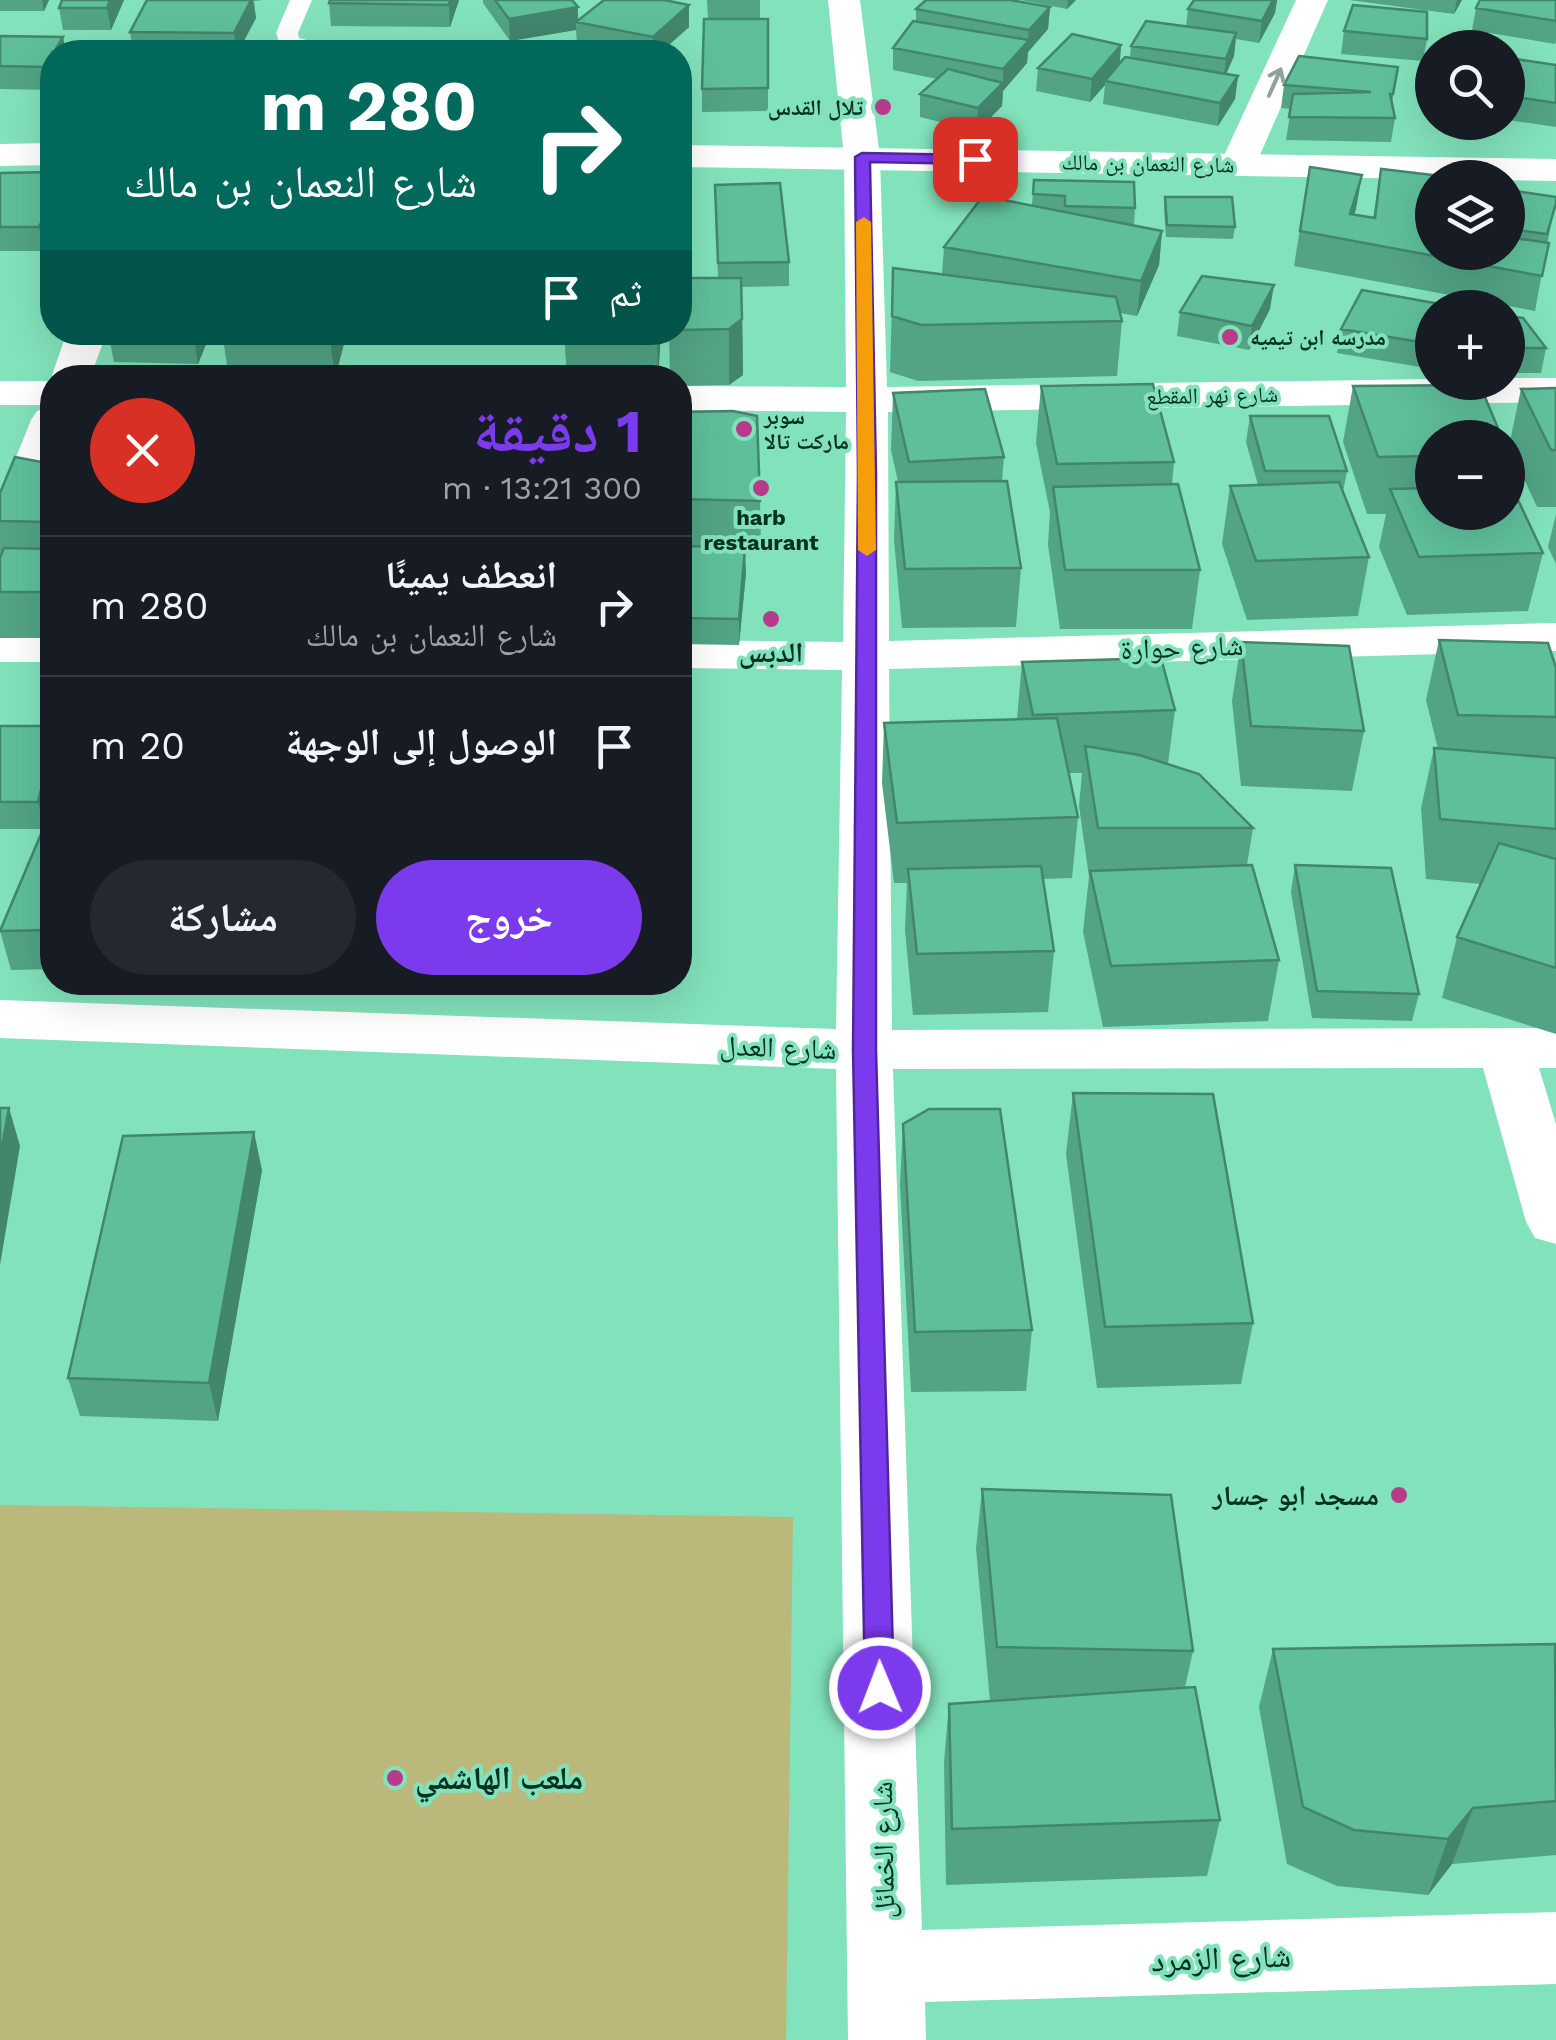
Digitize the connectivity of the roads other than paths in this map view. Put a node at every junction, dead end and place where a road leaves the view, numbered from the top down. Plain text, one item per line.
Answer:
1 (301, 0) edge
2 (844, 0) edge
3 (1312, 0) edge
4 (289, 40) edge
5 (40, 154) edge
6 (0, 155) edge
7 (692, 156) edge
8 (862, 157) junction
9 (1238, 164) junction
10 (1556, 170) edge
11 (1556, 390) edge
12 (0, 393) edge
13 (40, 393) edge
14 (692, 398) edge
15 (867, 400) junction
16 (40, 450) edge
17 (0, 552) edge
18 (1556, 637) edge
19 (0, 648) edge
20 (40, 648) edge
21 (692, 654) edge
22 (868, 656) junction
23 (0, 1019) edge
24 (1531, 1048) edge
25 (864, 1050) junction
26 (1556, 1222) edge
27 (1556, 1948) edge
28 (886, 1967) junction
29 (888, 2040) edge

1 - 4 lane
2 - 8 street, شارع الخمائل
9 -> 3 street
5 - 6 street
7 - 8 street, شارع النعمان بن مالك
8 - 9 street, شارع النعمان بن مالك
8 - 15 street, شارع الخمائل
9 - 10 street, شارع النعمان بن مالك
11 - 15 street, شارع نهر المقطع
12 - 13 street
14 - 15 street
15 - 22 street, شارع الخمائل
16 - 17 street
18 - 22 street, شارع حوارة
19 - 20 street
21 - 22 street, شارع حوارة
22 - 25 street, شارع الخمائل
23 - 25 street, شارع العدل
24 - 25 street, شارع العدل
24 - 26 street
25 - 28 street, شارع الخمائل
27 - 28 street, شارع الزمرد
28 - 29 street, شارع الخمائل

